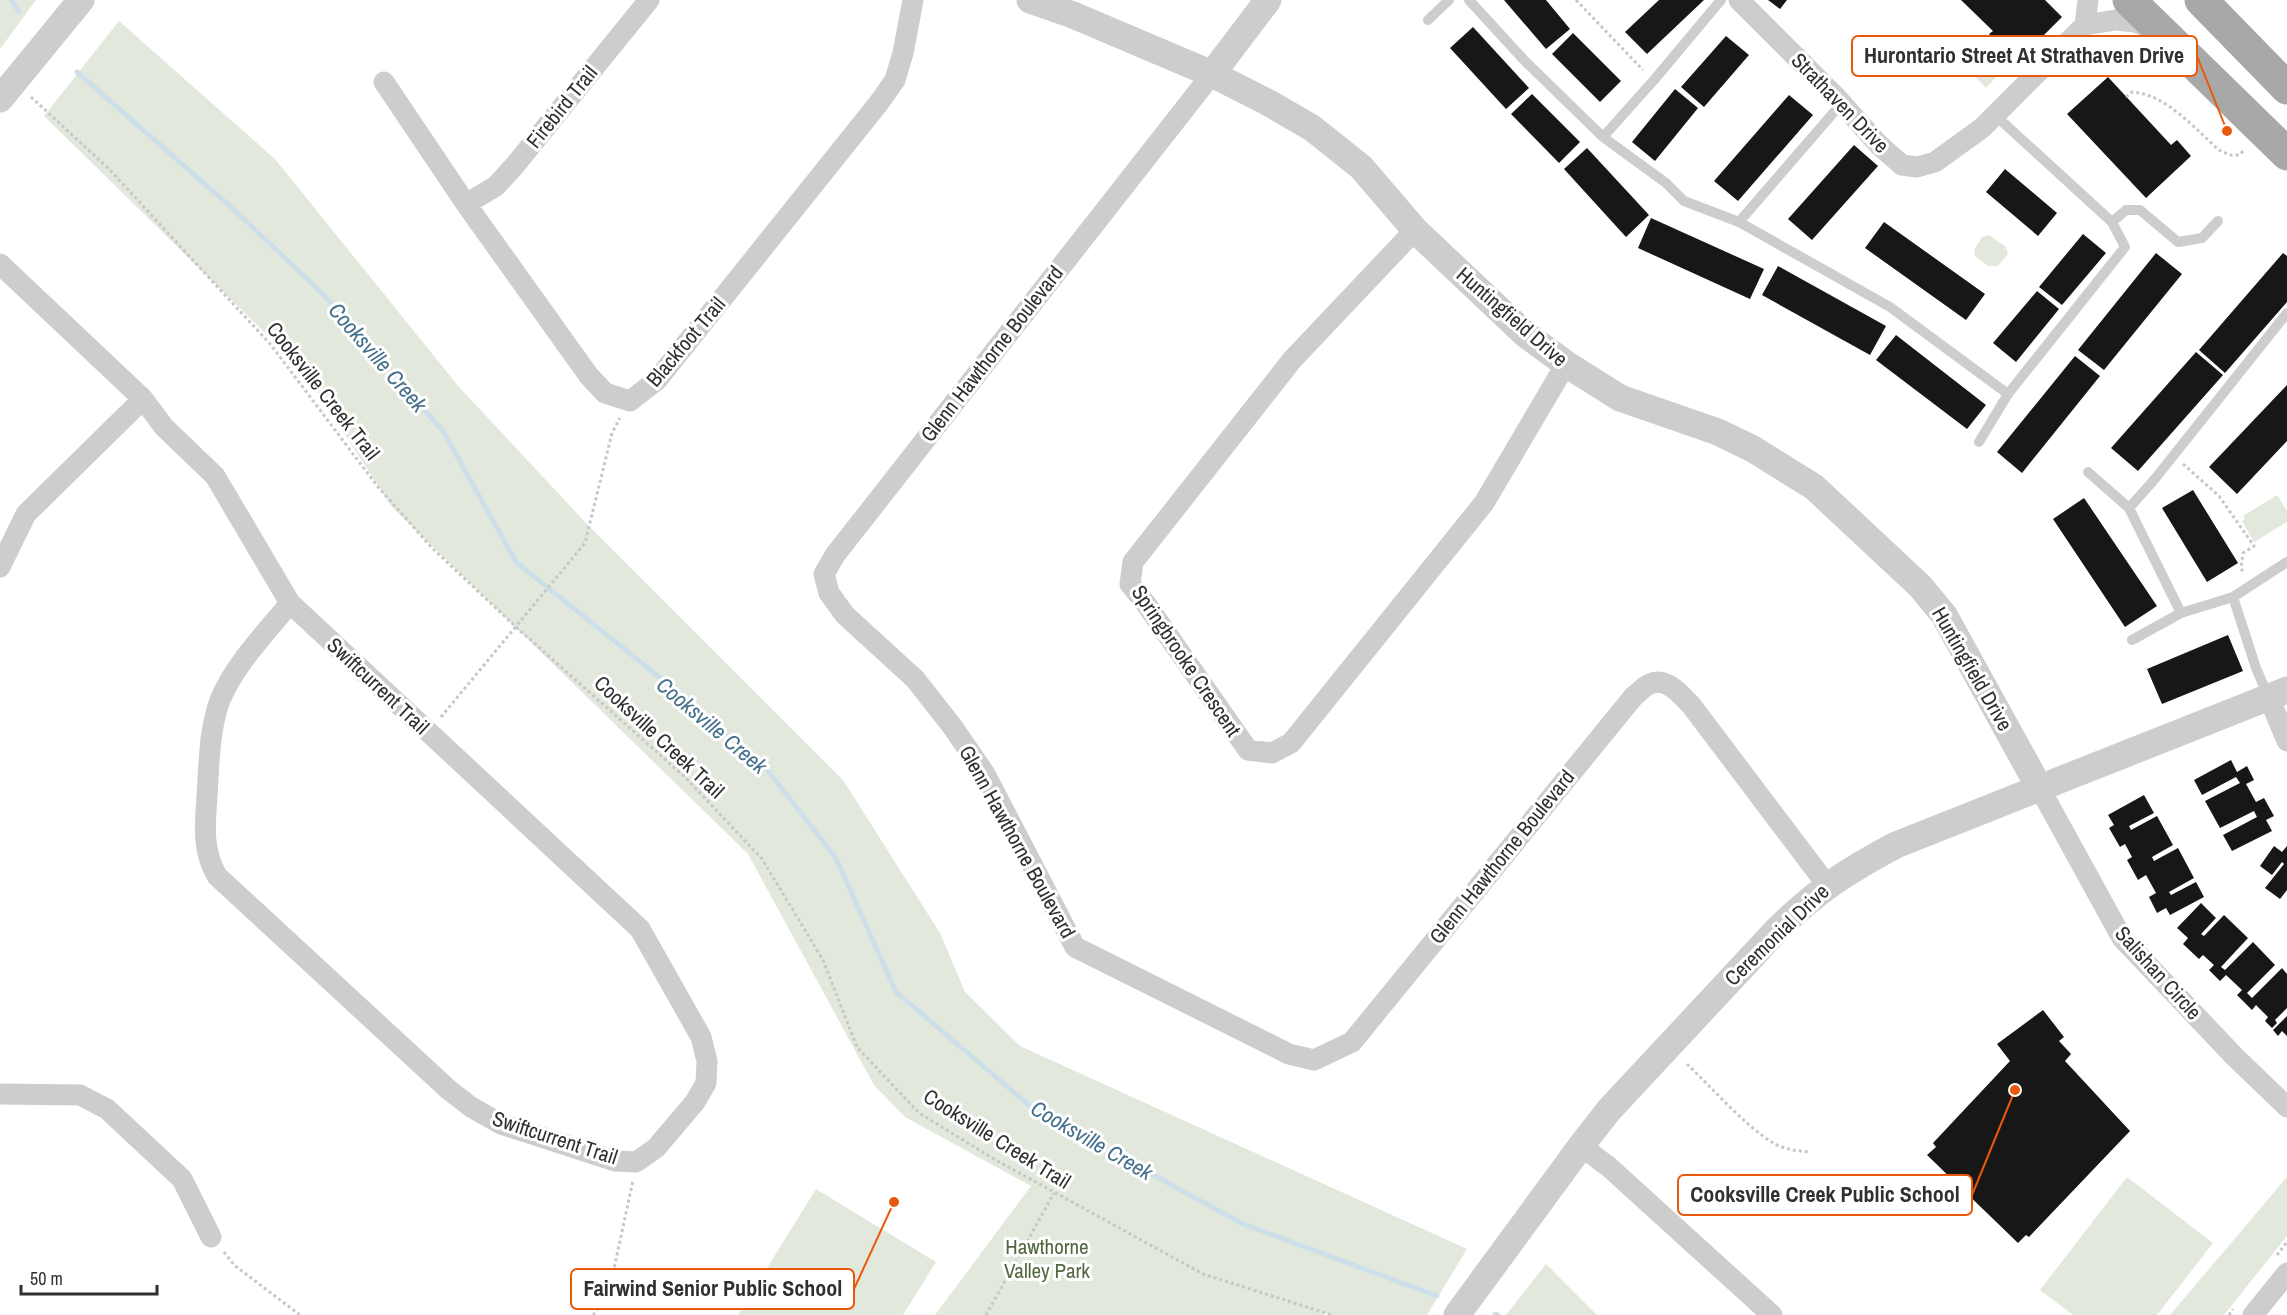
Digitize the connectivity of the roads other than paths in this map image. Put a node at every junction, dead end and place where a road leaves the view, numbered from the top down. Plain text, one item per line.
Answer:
1 (81, 0) edge
2 (649, 0) edge
3 (913, 0) edge
4 (1030, 0) edge
5 (1268, 0) edge
6 (1449, 0) edge
7 (1469, 0) edge
8 (1721, 0) edge
9 (1739, 0) edge
10 (2088, 0) edge
11 (2129, 0) edge
12 (2201, 0) edge
13 (1428, 20) dead end
14 (2085, 26) junction
15 (2161, 32) junction
16 (1212, 74) junction
17 (384, 82) dead end
18 (2287, 88) edge
19 (7, 90) edge
20 (1841, 104) junction
21 (1996, 116) junction
22 (1603, 137) junction
23 (2287, 154) edge
24 (466, 204) junction
25 (2218, 221) dead end
26 (1738, 222) junction
27 (2112, 222) junction
28 (1415, 231) junction
29 (0, 264) edge
30 (2287, 313) edge
31 (1566, 364) junction
32 (2008, 394) junction
33 (143, 399) junction
34 (1979, 442) dead end
35 (2088, 472) dead end
36 (2129, 508) junction
37 (2287, 562) edge
38 (0, 567) edge
39 (2233, 597) junction
40 (290, 603) junction
41 (2181, 614) junction
42 (2133, 640) dead end
43 (2278, 694) edge
44 (2287, 741) edge
45 (2039, 787) junction
46 (1827, 885) junction
47 (0, 1094) edge
48 (2287, 1107) edge
49 (1581, 1146) junction
50 (212, 1237) road end
51 (2287, 1273) edge
52 (1457, 1315) edge
53 (1772, 1315) edge
54 (2253, 1315) edge

1 - 19 street
2 - 24 street, Firebird Trail
3 - 24 street, Blackfoot Trail
4 - 16 street, Huntingfield Drive
5 - 16 street, Glenn Hawthorne Boulevard
6 - 13 lane
7 - 22 lane
8 - 22 lane
9 - 20 street, Strathaven Drive
10 - 14 street
11 - 15 main road
12 - 18 main road
14 - 15 street
14 - 21 street, Strathaven Drive
15 - 23 main road
16 - 28 street, Huntingfield Drive
16 - 46 street, Glenn Hawthorne Boulevard
17 - 24 street, Blackfoot Trail
20 - 21 street, Strathaven Drive
20 - 26 lane
21 - 27 lane
22 - 26 lane
25 - 27 lane
26 - 32 lane
27 - 32 lane
28 - 31 street, Huntingfield Drive
28 - 31 street, Springbrooke Crescent
29 - 33 street, Swiftcurrent Trail
30 - 36 lane
31 - 45 street, Huntingfield Drive
32 - 34 lane
33 - 38 street
33 - 40 street, Swiftcurrent Trail
35 - 36 lane
36 - 41 lane
37 - 39 lane
39 - 41 lane
39 - 43 lane
40 - 40 street, Swiftcurrent Trail
41 - 42 lane
43 - 44 street
43 - 45 street, Ceremonial Drive
45 - 46 street, Ceremonial Drive
45 - 48 street, Salishan Circle
46 - 49 street, Ceremonial Drive
47 - 50 street
49 - 52 street, Ceremonial Drive
49 - 53 street
51 - 54 street

